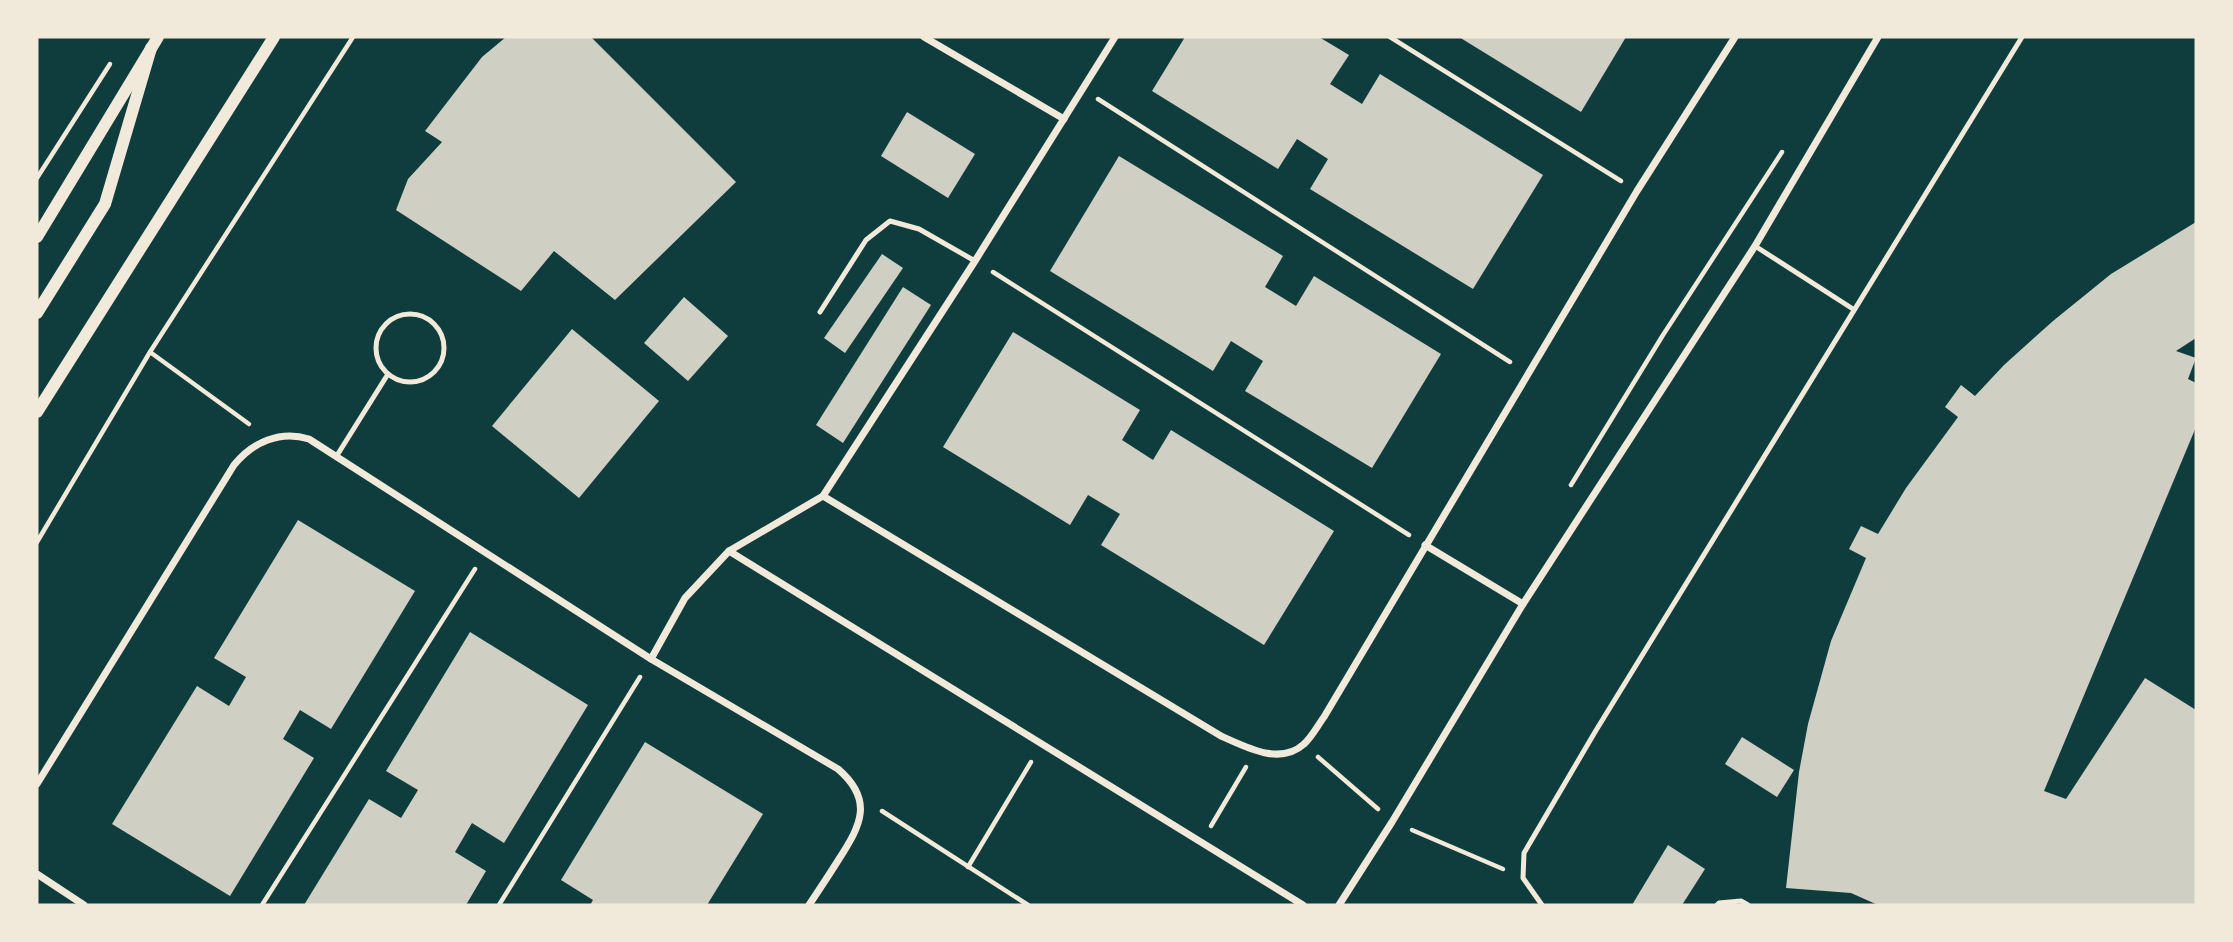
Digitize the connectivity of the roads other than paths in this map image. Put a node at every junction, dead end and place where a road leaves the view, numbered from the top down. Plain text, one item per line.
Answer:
1 (274, 37) edge
2 (924, 37) edge
3 (1115, 37) edge
4 (1735, 37) edge
5 (1878, 37) edge
6 (2022, 37) edge
7 (155, 42) edge
8 (1064, 119) junction
9 (37, 237) edge
10 (1755, 246) junction
11 (975, 261) junction
12 (1853, 309) junction
13 (820, 312) dead end
14 (37, 313) edge
15 (388, 374) junction
16 (37, 412) edge
17 (336, 457) junction
18 (823, 496) junction
19 (1424, 545) junction
20 (729, 551) junction
21 (1523, 604) junction
22 (651, 659) junction
23 (37, 784) edge
24 (37, 874) edge
25 (84, 905) edge
26 (809, 905) edge
27 (1303, 905) edge
28 (1339, 905) edge
29 (1542, 905) edge
30 (1717, 905) edge
31 (1748, 905) edge

1 - 16 street
2 - 8 street
3 - 8 street
4 - 19 street
5 - 10 street
6 - 12 lane
7 - 9 street
7 - 14 street
8 - 11 street
10 - 12 lane
10 - 21 street
11 - 13 lane
11 - 18 street
12 - 29 lane
15 - 15 lane
15 - 17 lane
17 - 22 street
17 - 23 street
18 - 19 street
18 - 20 street
19 - 21 street
20 - 22 street
20 - 27 street
21 - 28 street
22 - 26 street
24 - 25 street
30 - 31 lane

